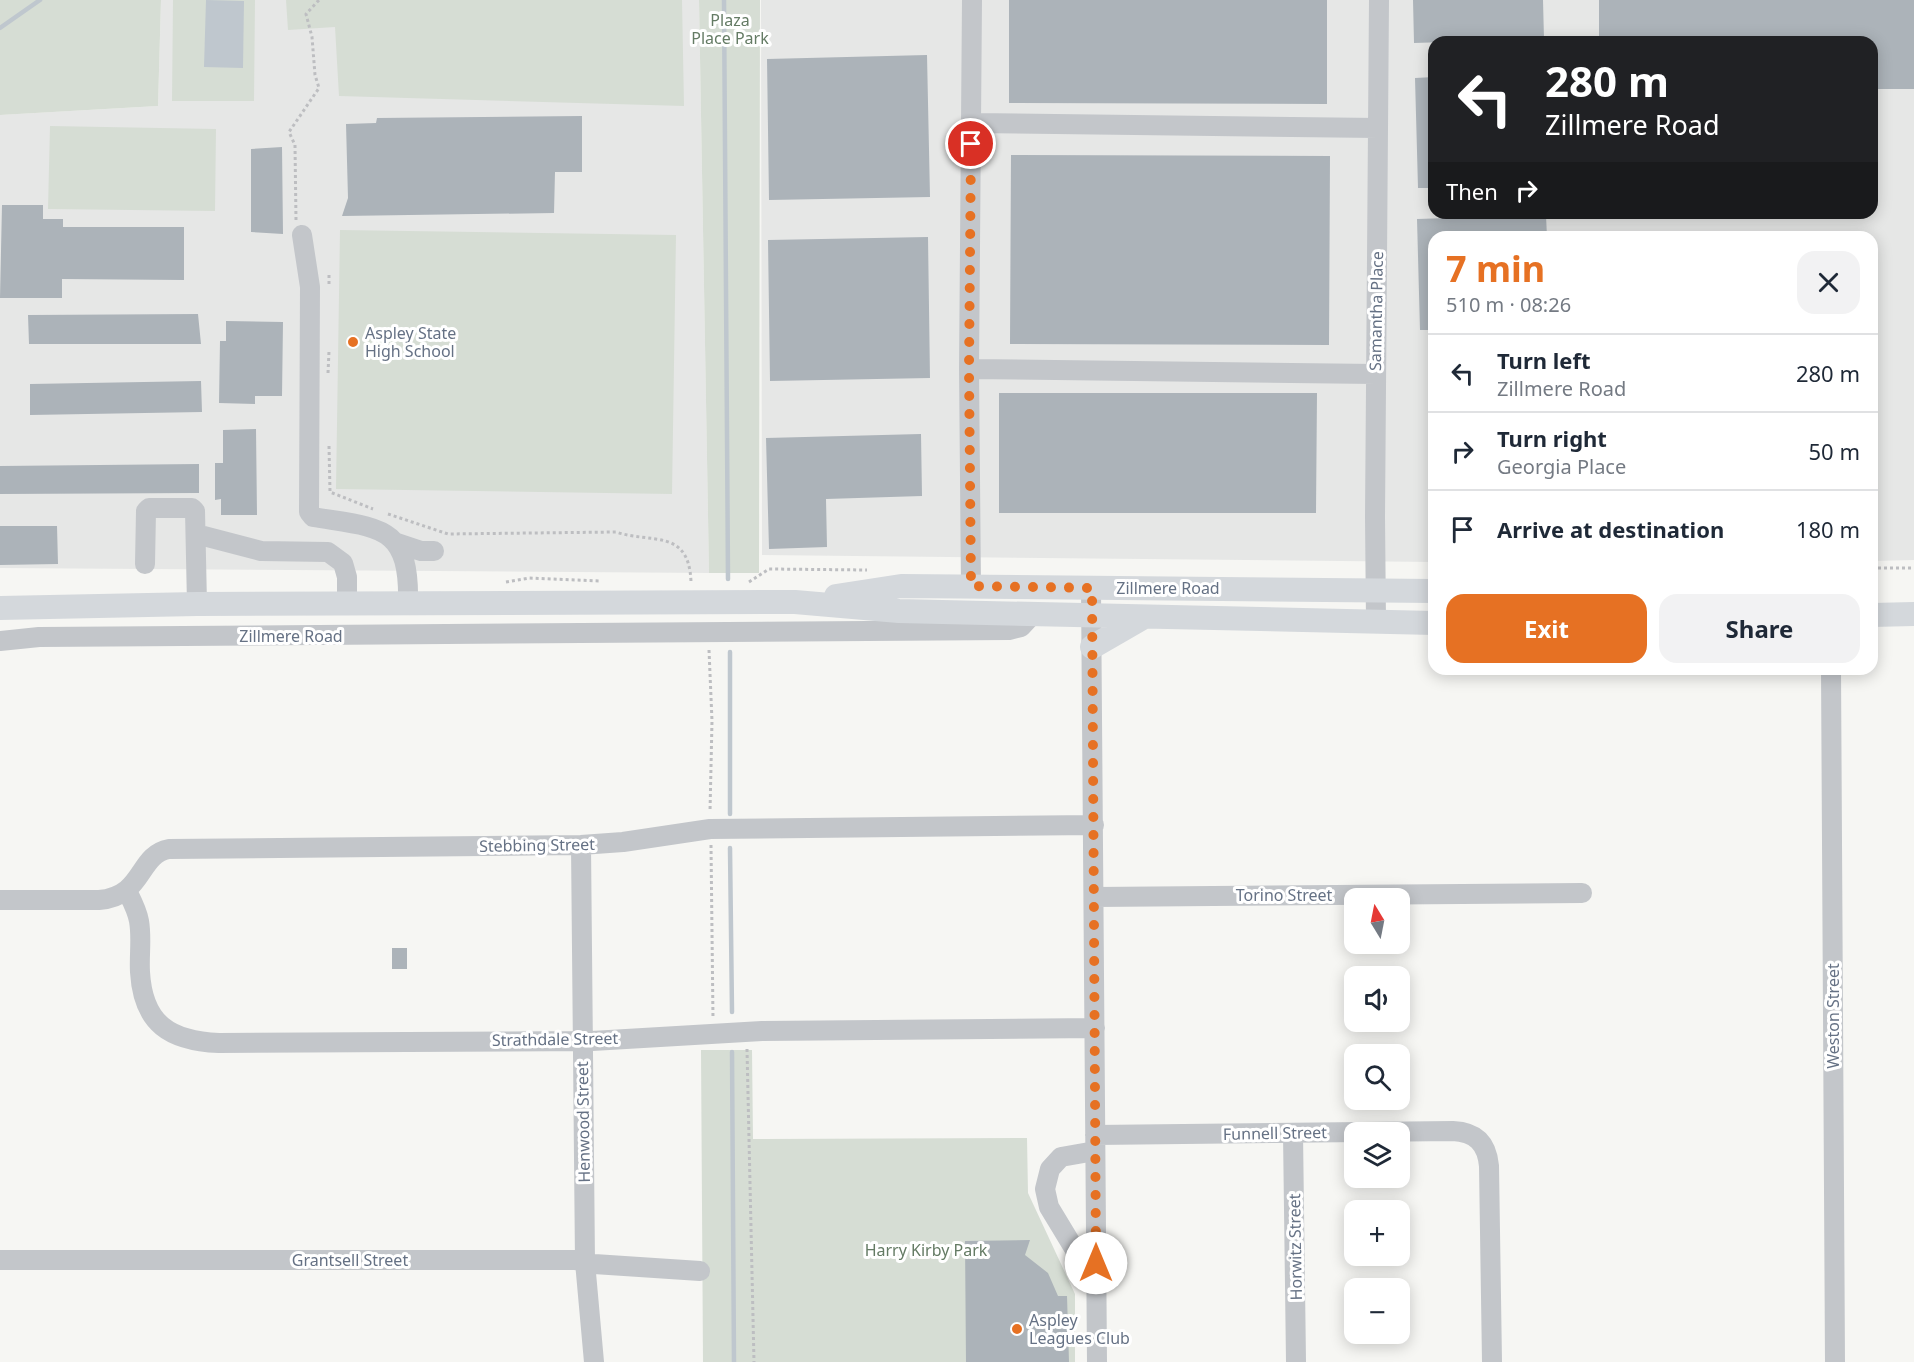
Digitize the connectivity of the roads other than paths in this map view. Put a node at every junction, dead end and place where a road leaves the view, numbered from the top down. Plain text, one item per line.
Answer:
1 (972, 0) edge
2 (1379, 0) edge
3 (971, 123) junction
4 (1378, 128) junction
5 (302, 235) road end
6 (969, 369) junction
7 (1376, 374) junction
8 (196, 534) junction
9 (397, 543) junction
10 (434, 551) dead end
11 (146, 564) dead end
12 (971, 586) junction
13 (1092, 588) junction
14 (1376, 590) junction
15 (1428, 591) edge
16 (582, 601) junction
17 (795, 602) junction
18 (347, 603) junction
19 (408, 603) junction
20 (197, 604) junction
21 (0, 608) edge
22 (1034, 614) junction
23 (1914, 614) edge
24 (1878, 615) edge
25 (1092, 616) junction
26 (1144, 617) junction
27 (1376, 622) junction
28 (1428, 622) edge
29 (583, 634) junction
30 (0, 641) edge
31 (1092, 647) junction
32 (1831, 675) edge
33 (1094, 825) junction
34 (581, 845) junction
35 (127, 891) junction
36 (1582, 893) dead end
37 (1095, 897) junction
38 (0, 900) edge
39 (1095, 1028) junction
40 (583, 1040) junction
41 (1293, 1133) junction
42 (1095, 1143) junction
43 (0, 1260) edge
44 (585, 1262) junction
45 (700, 1271) dead end
46 (1096, 1285) junction
47 (594, 1362) edge
48 (1097, 1362) edge
49 (1296, 1362) edge
50 (1492, 1362) edge
51 (1835, 1362) edge

1 - 3 street
2 - 4 street, Samantha Place
3 - 4 street
3 - 6 street
4 - 7 street, Samantha Place
5 - 9 street
6 - 7 street
6 - 12 street
7 - 14 street, Samantha Place
8 - 11 street
8 - 18 street
8 - 20 street
9 - 10 street
9 - 19 street
12 - 13 main road, Zillmere Road
12 - 17 main road, Zillmere Road
13 - 14 main road, Zillmere Road
13 - 25 street
14 - 15 main road, Zillmere Road
14 - 27 street, Samantha Place
16 - 17 main road, Zillmere Road
16 - 19 main road, Zillmere Road
16 - 29 street
17 - 22 main road, Zillmere Road
18 - 19 main road, Zillmere Road
18 - 20 main road, Zillmere Road
20 - 21 main road, Zillmere Road
22 - 25 main road, Zillmere Road
22 - 29 street, Zillmere Road
23 - 24 main road
25 - 26 main road, Zillmere Road
25 - 31 street
26 - 27 main road, Zillmere Road
26 - 31 main road
27 - 28 main road, Zillmere Road
29 - 30 street, Zillmere Road
31 - 33 street
32 - 51 street, Weston Street
33 - 34 street, Stebbing Street
33 - 37 street
34 - 35 street, Stebbing Street
34 - 40 street, Henwood Street
35 - 38 street
35 - 40 street, Strathdale Street
36 - 37 street, Torino Street
37 - 39 street
39 - 40 street, Strathdale Street
39 - 42 street
40 - 44 street, Henwood Street
41 - 42 street, Funnell Street
41 - 49 street, Horwitz Street
41 - 50 street, Funnell Street
42 - 46 street
42 - 46 street, Funnell Street
43 - 44 street, Grantsell Street
44 - 45 street, Grantsell Street
44 - 47 street, Henwood Street
46 - 48 street

